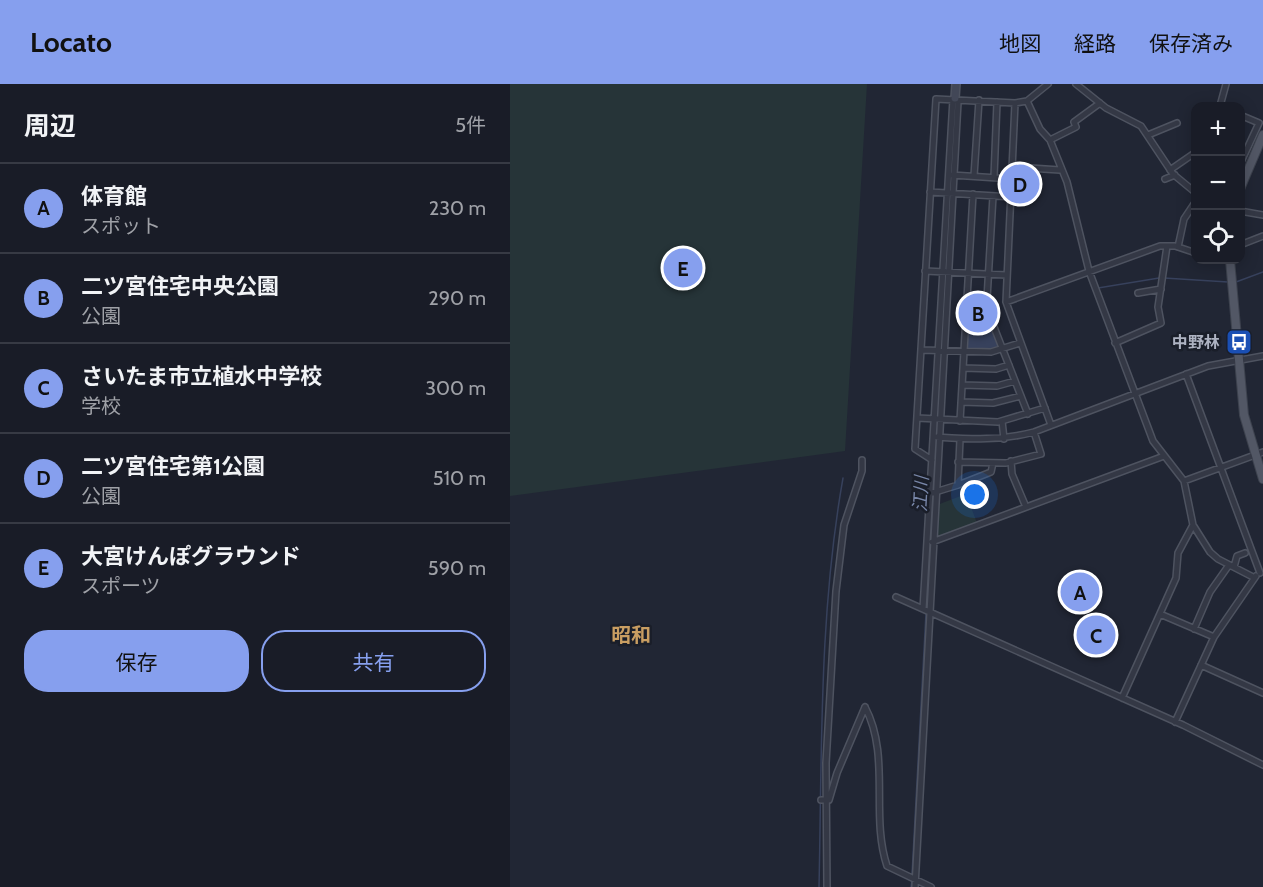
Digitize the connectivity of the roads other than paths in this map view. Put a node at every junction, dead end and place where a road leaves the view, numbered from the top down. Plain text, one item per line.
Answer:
1 (956, 84) edge
2 (1048, 84) edge
3 (1076, 84) edge
4 (1226, 84) edge
5 (954, 99) junction
6 (979, 100) junction
7 (1027, 101) junction
8 (998, 102) junction
9 (1221, 102) edge
10 (1015, 103) junction
11 (1100, 104) junction
12 (1245, 117) edge
13 (1177, 123) dead end
14 (1148, 135) junction
15 (1263, 135) edge
16 (1050, 140) junction
17 (1245, 153) edge
18 (1191, 155) edge
19 (1014, 167) junction
20 (1060, 170) junction
21 (1170, 170) junction
22 (951, 175) junction
23 (974, 176) junction
24 (1175, 176) junction
25 (994, 177) junction
26 (1245, 177) edge
27 (1013, 179) junction
28 (1165, 179) dead end
29 (1191, 189) edge
30 (930, 192) junction
31 (950, 193) junction
32 (973, 194) junction
33 (993, 196) junction
34 (1012, 197) junction
35 (1191, 208) edge
36 (1245, 212) edge
37 (1263, 216) edge
38 (1263, 236) edge
39 (1245, 242) edge
40 (1167, 246) junction
41 (1178, 247) junction
42 (1191, 251) edge
43 (1230, 264) edge
44 (925, 271) junction
45 (1089, 271) junction
46 (945, 272) junction
47 (969, 273) junction
48 (988, 274) junction
49 (1006, 275) junction
50 (1161, 290) junction
51 (1138, 293) dead end
52 (1006, 302) junction
53 (1020, 343) junction
54 (1115, 343) junction
55 (1002, 349) junction
56 (921, 350) junction
57 (941, 351) junction
58 (964, 352) junction
59 (1263, 356) edge
60 (1238, 360) junction
61 (1009, 366) junction
62 (963, 368) junction
63 (1186, 374) junction
64 (1015, 381) junction
65 (962, 385) junction
66 (1135, 395) junction
67 (1021, 396) junction
68 (961, 402) junction
69 (1045, 408) junction
70 (1028, 414) junction
71 (917, 418) junction
72 (937, 419) junction
73 (960, 421) junction
74 (1002, 421) junction
75 (1050, 425) junction
76 (1034, 432) junction
77 (936, 437) junction
78 (960, 439) junction
79 (1004, 439) junction
80 (1263, 452) edge
81 (1254, 455) junction
82 (1164, 456) junction
83 (862, 460) dead end
84 (932, 460) junction
85 (1011, 461) junction
86 (958, 462) junction
87 (993, 463) junction
88 (1222, 467) junction
89 (1263, 479) edge
90 (1184, 481) junction
91 (958, 485) junction
92 (933, 493) junction
93 (1026, 507) junction
94 (1193, 525) junction
95 (932, 542) junction
96 (1245, 553) dead end
97 (1231, 566) junction
98 (1262, 573) edge
99 (1253, 578) junction
100 (896, 597) dead end
101 (926, 610) junction
102 (1160, 614) junction
103 (1194, 629) junction
104 (1214, 637) junction
105 (1201, 665) junction
106 (1263, 693) edge
107 (1122, 698) junction
108 (1175, 722) junction
109 (1263, 765) edge
110 (824, 800) junction
111 (914, 881) edge
112 (828, 887) edge
113 (931, 887) edge

1 - 5 street
2 - 7 street
3 - 11 street
4 - 9 street
5 - 6 street
5 - 22 street
5 - 30 street
6 - 8 street
6 - 23 street
7 - 10 street
7 - 16 street
8 - 10 street
8 - 25 street
10 - 19 street
11 - 14 street
11 - 16 street
12 - 17 street
13 - 14 street
14 - 21 street
15 - 26 main road
16 - 20 street
18 - 21 street
19 - 20 street
19 - 27 street
20 - 45 street
21 - 24 street
22 - 23 street
22 - 31 street
23 - 25 street
24 - 28 street
24 - 29 street
25 - 27 street
27 - 34 street
30 - 31 street
30 - 44 street
31 - 32 street
31 - 46 street
32 - 33 street
32 - 47 street
33 - 34 street
33 - 48 street
34 - 49 street
35 - 41 street
36 - 37 street
38 - 39 street
40 - 41 street
40 - 45 street
40 - 50 street
41 - 42 street
43 - 60 main road
44 - 46 street
44 - 56 street
45 - 52 street
45 - 54 street
46 - 47 street
46 - 57 street
47 - 48 street
47 - 58 street
48 - 49 street
48 - 55 street
49 - 52 street
50 - 51 street
50 - 54 street
52 - 53 street
53 - 55 street
53 - 69 street
54 - 66 street
55 - 58 street
55 - 61 street
56 - 57 street
56 - 71 street
57 - 58 street
57 - 72 street
58 - 62 street
59 - 60 street
60 - 63 street
60 - 81 main road
61 - 62 street
61 - 64 street
62 - 65 street
63 - 66 street
63 - 88 street
64 - 65 street
64 - 67 street
65 - 68 street
66 - 75 street
66 - 82 street
67 - 68 street
67 - 70 street
68 - 73 street
69 - 70 street
69 - 75 street
70 - 74 street
71 - 72 street
71 - 84 street
72 - 73 street
72 - 77 street
73 - 74 street
74 - 79 street
75 - 76 street
76 - 79 street
76 - 85 street
77 - 78 street
77 - 84 street
77 - 92 street
78 - 79 street
78 - 86 street
80 - 81 street
81 - 88 street
81 - 89 main road
82 - 90 street
82 - 93 street
83 - 110 street
84 - 92 street
85 - 87 street
85 - 93 street
86 - 87 street
86 - 91 street
87 - 91 street
88 - 90 street
88 - 98 street
90 - 94 street
91 - 92 street
92 - 95 street
92 - 101 street
93 - 95 street
94 - 97 street
94 - 102 street
95 - 101 street
96 - 97 street
97 - 99 street
97 - 103 street
98 - 99 street
99 - 104 street
100 - 101 street
101 - 107 street
101 - 111 street
102 - 103 street
102 - 107 street
103 - 104 street
104 - 105 street
105 - 106 street
105 - 108 street
107 - 108 street
108 - 109 street
110 - 111 street
110 - 112 street
111 - 113 street

